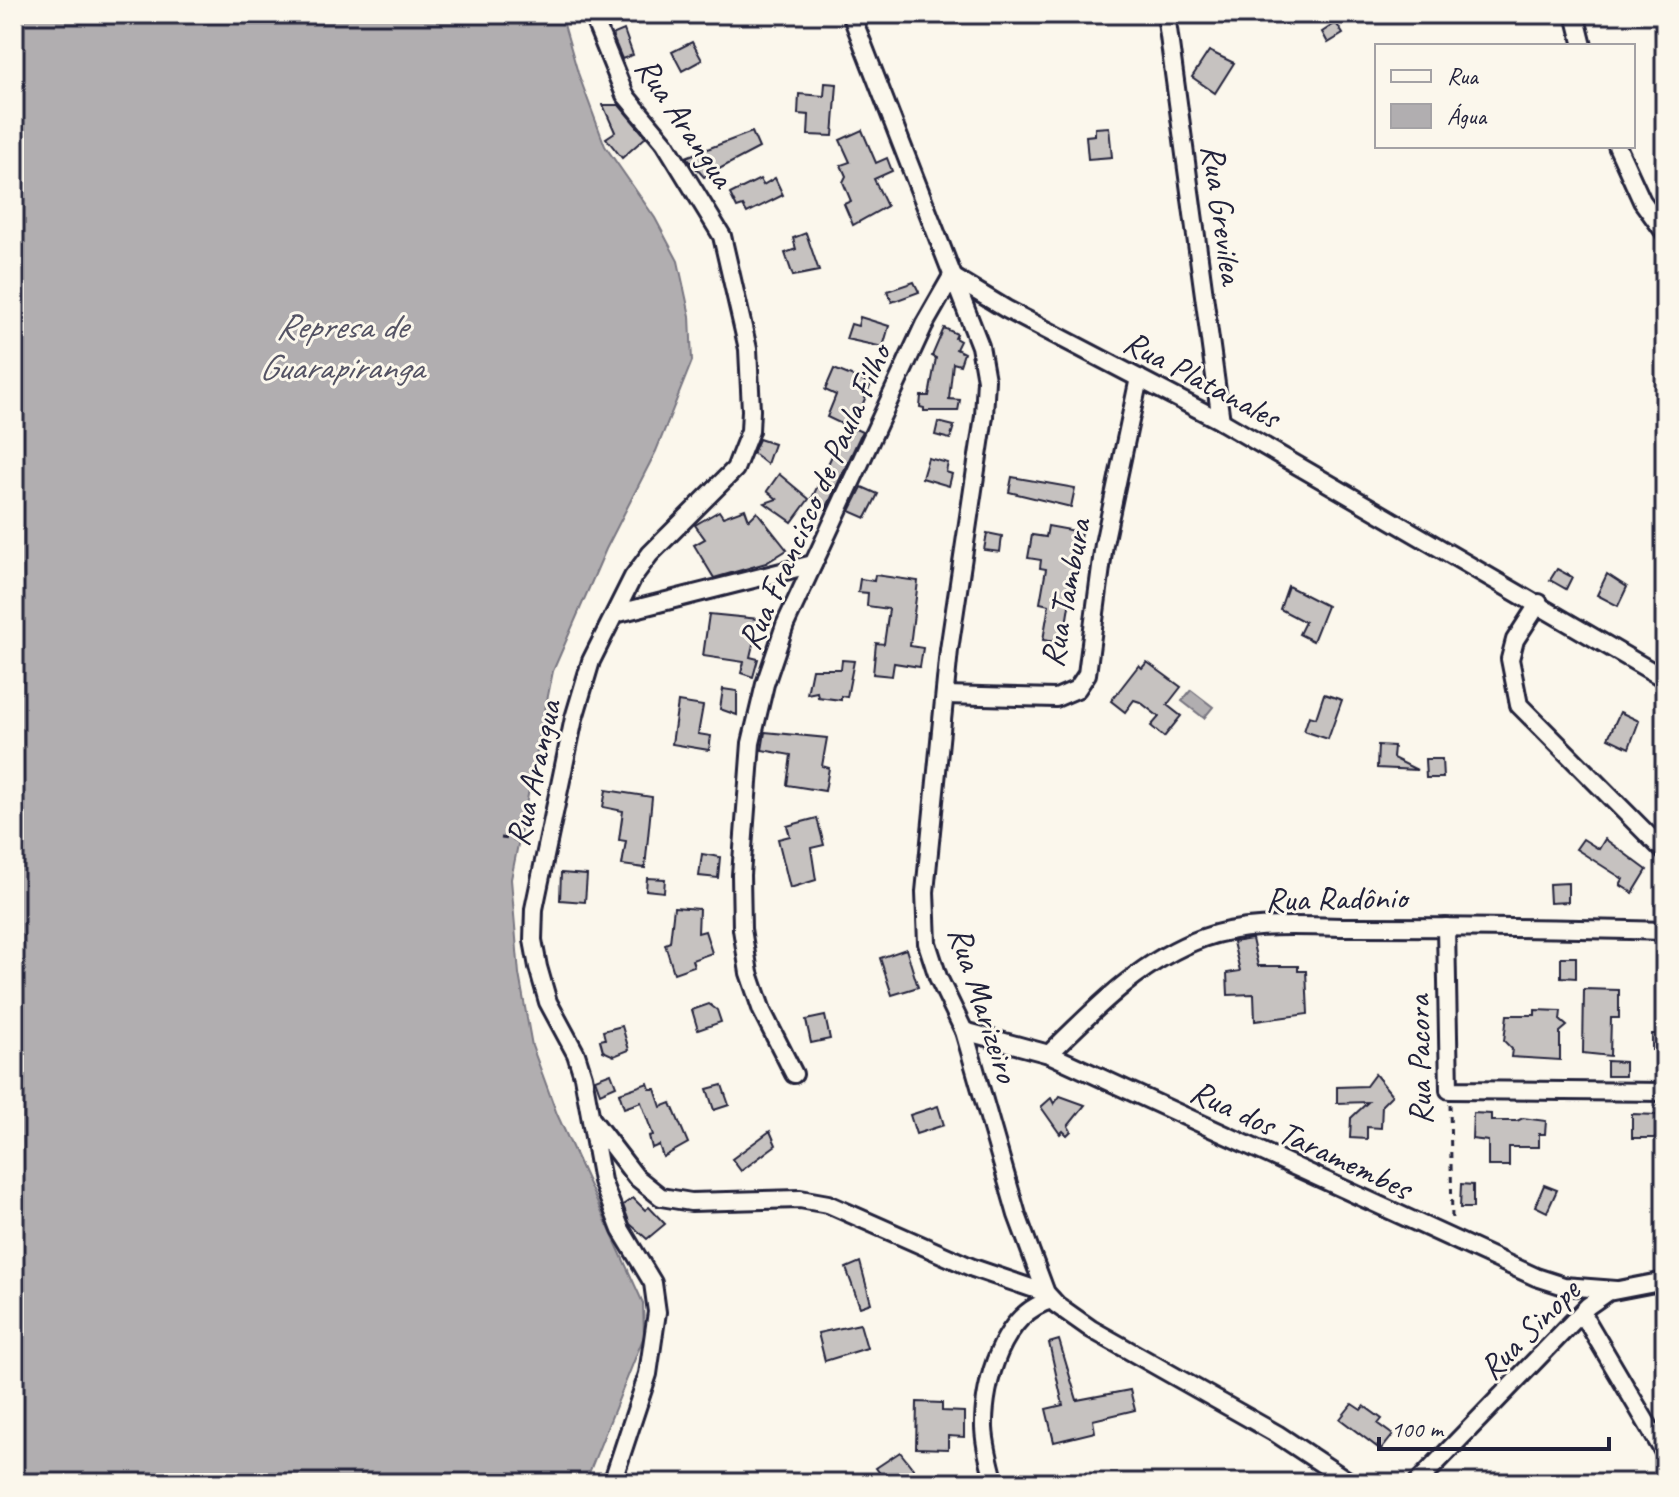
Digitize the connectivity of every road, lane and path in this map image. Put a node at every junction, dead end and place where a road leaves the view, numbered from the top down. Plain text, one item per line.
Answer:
1 (592, 14) edge
2 (851, 14) edge
3 (1166, 14) edge
4 (1575, 14) edge
5 (1582, 44) edge
6 (1618, 148) edge
7 (1665, 233) edge
8 (952, 276) junction
9 (1139, 378) junction
10 (1221, 421) junction
11 (813, 564) junction
12 (1539, 603) junction
13 (615, 614) junction
14 (1665, 679) edge
15 (946, 695) junction
16 (501, 838) dead end
17 (518, 840) dead end
18 (1665, 852) edge
19 (1446, 927) junction
20 (1665, 931) edge
21 (964, 1031) junction
22 (1049, 1054) junction
23 (794, 1074) dead end
24 (1449, 1090) junction
25 (1665, 1092) edge
26 (591, 1118) junction
27 (1452, 1240) junction
28 (1665, 1281) edge
29 (1616, 1290) junction
30 (1049, 1297) junction
31 (1582, 1313) junction
32 (1665, 1454) edge
33 (612, 1483) edge
34 (995, 1483) edge
35 (1351, 1483) edge
36 (1417, 1483) edge

1 - 13 street, Rua Arangua
2 - 8 street
3 - 10 street, Rua Grevilea
4 - 5 street
6 - 7 street
8 - 9 street, Rua Platanales
8 - 11 street, Rua Francisco de Paula Filho
8 - 15 street, Rua Marizeiro
9 - 10 street, Rua Platanales
9 - 15 street, Rua Tambura
10 - 12 street, Rua Platanales
11 - 13 street
11 - 23 street, Rua Francisco de Paula Filho
12 - 14 street, Rua Platanales
12 - 18 street
13 - 26 street, Rua Arangua
15 - 21 street, Rua Marizeiro
16 - 17 path
19 - 20 street, Rua Radônio
19 - 22 street, Rua Radônio
19 - 24 street, Rua Pacora
21 - 22 street, Rua dos Taramembes
21 - 30 street, Rua Marizeiro
22 - 27 street, Rua dos Taramembes
24 - 25 street
24 - 27 path, Rua Pacora
26 - 30 street, Rua Arangua
26 - 33 street
27 - 29 street, Rua dos Taramembes
28 - 29 street, Rua Sinope
29 - 31 street, Rua Sinope
30 - 34 street
30 - 35 street
31 - 32 street
31 - 36 street, Rua Sinope

